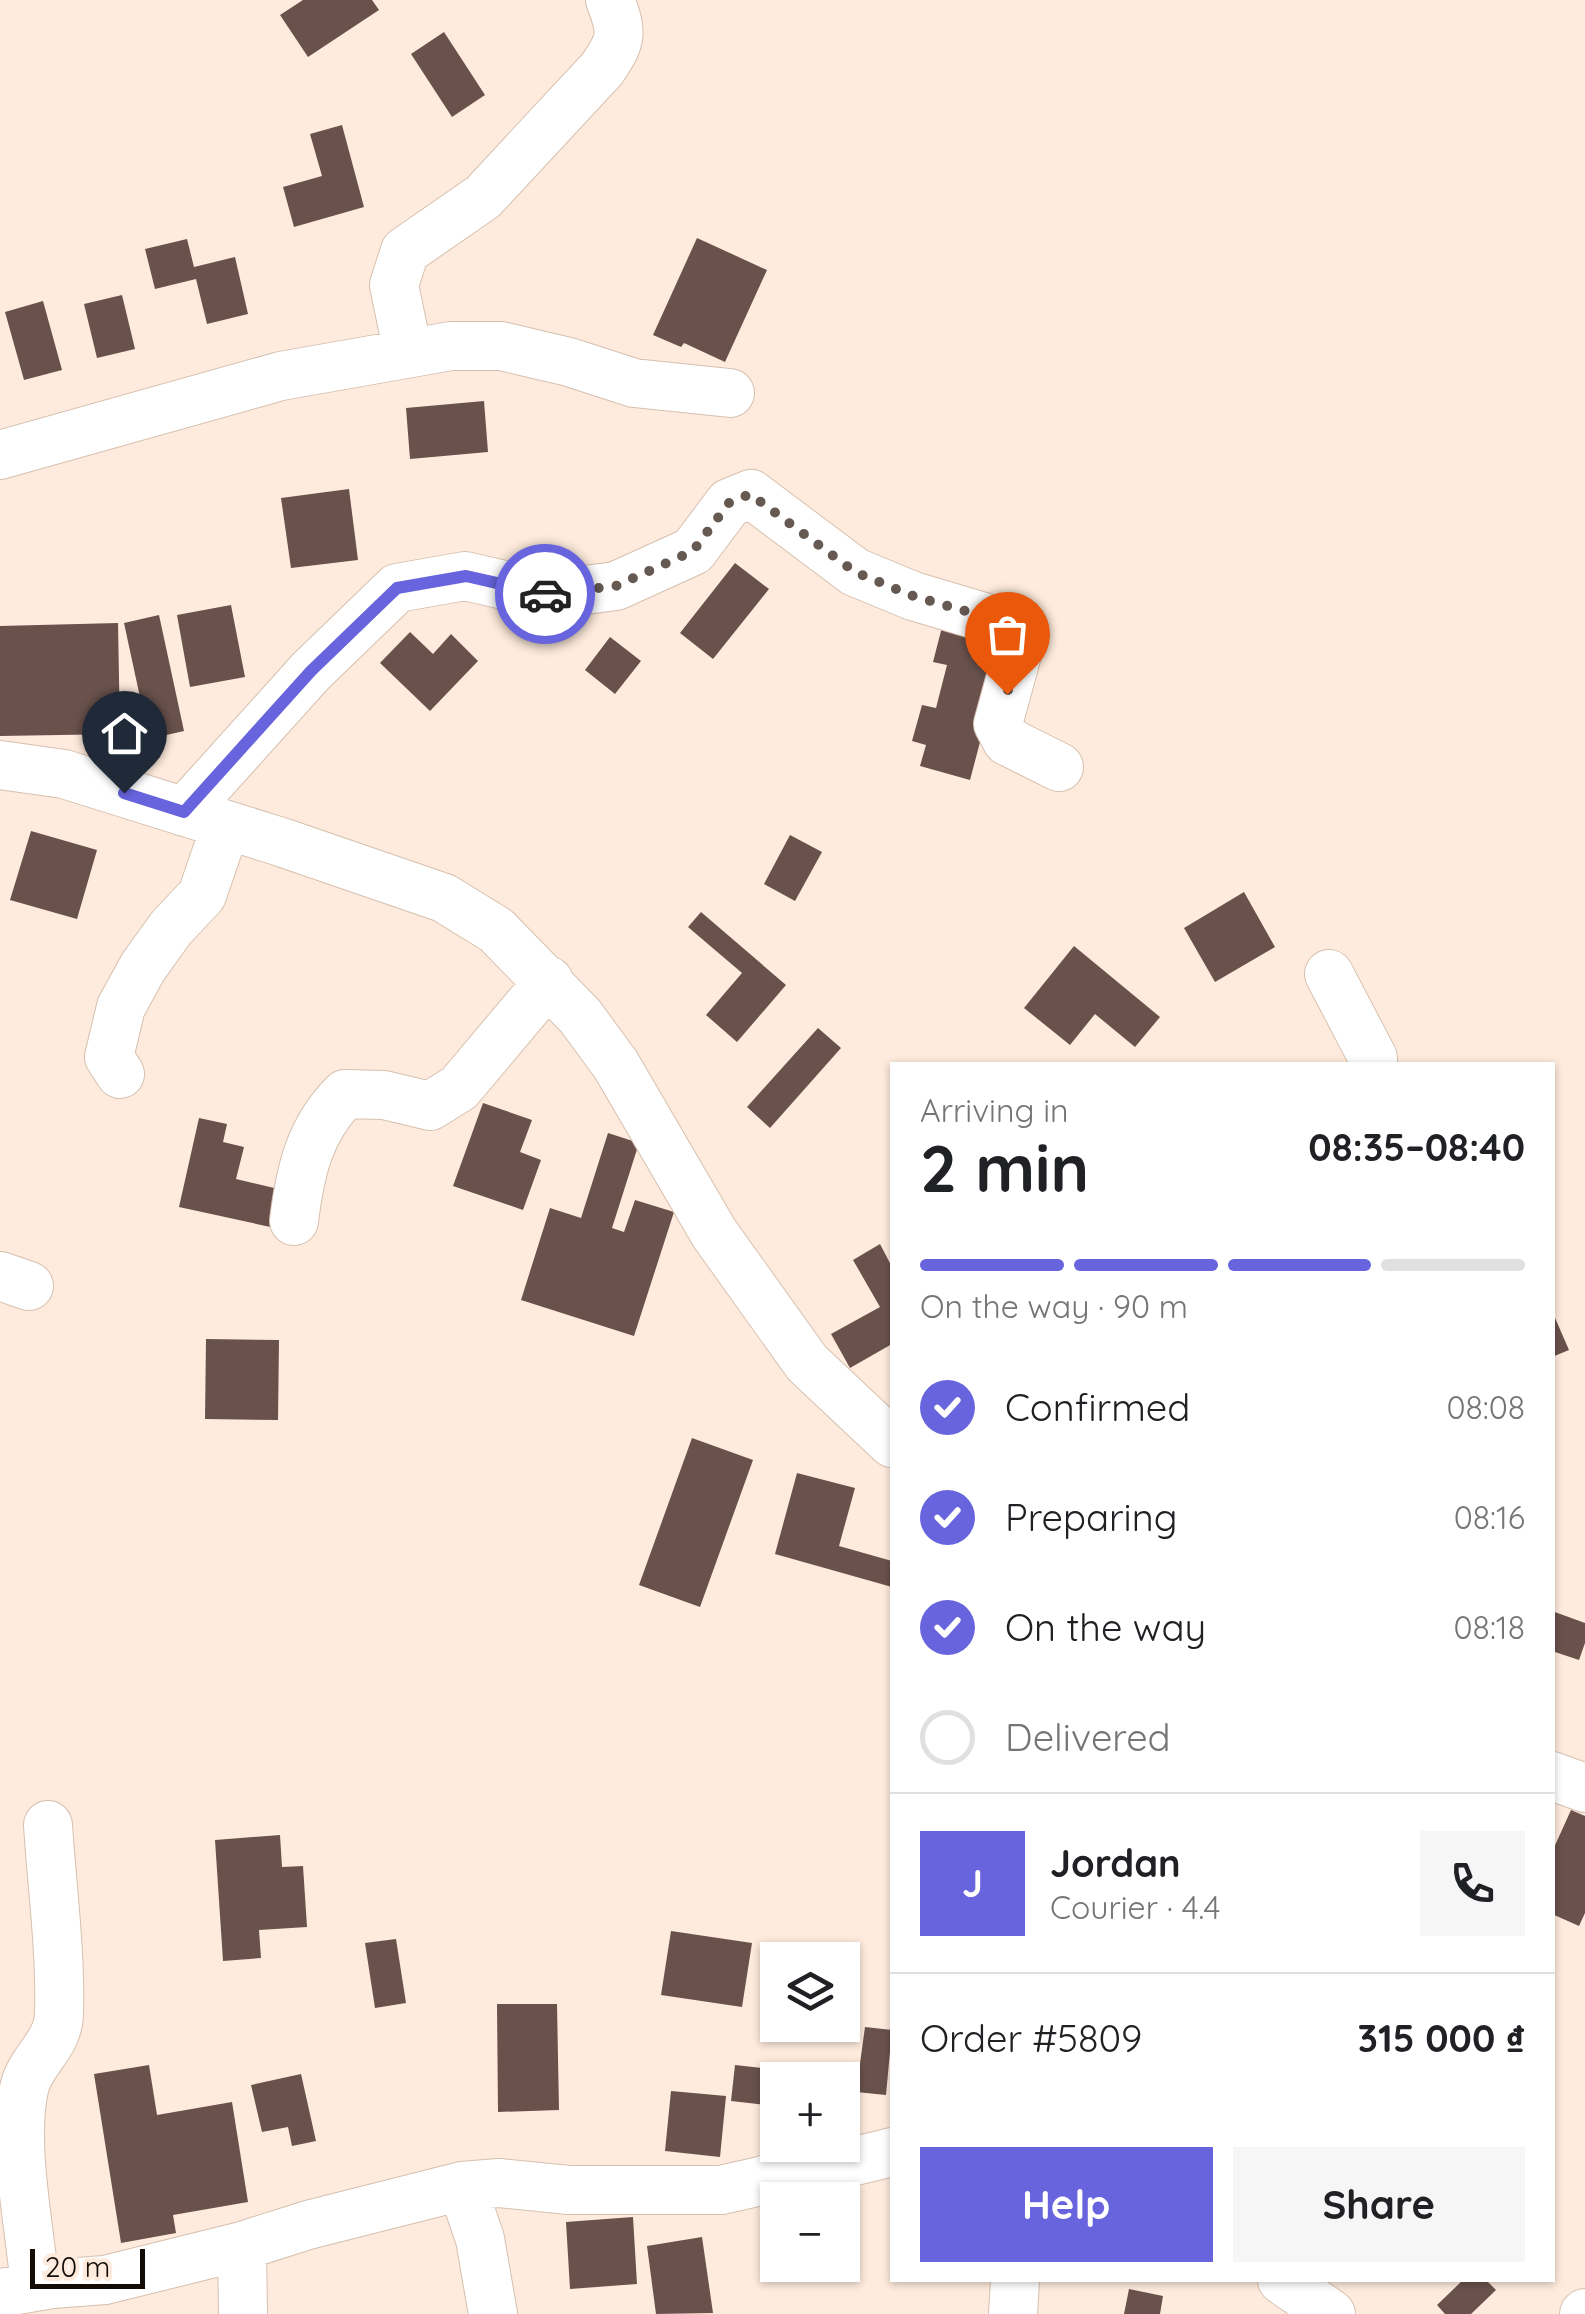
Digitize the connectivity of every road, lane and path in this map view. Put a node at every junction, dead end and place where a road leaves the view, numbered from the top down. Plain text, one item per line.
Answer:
1 (610, 0) edge
2 (408, 353) junction
3 (730, 393) dead end
4 (0, 455) edge
5 (0, 766) edge
6 (1060, 766) dead end
7 (205, 819) junction
8 (1329, 974) dead end
9 (549, 982) junction
10 (1373, 1062) edge
11 (120, 1074) dead end
12 (294, 1222) dead end
13 (885, 1423) edge
14 (1555, 1777) edge
15 (1585, 1788) edge
16 (48, 1824) dead end
17 (890, 2152) edge
18 (462, 2186) junction
19 (242, 2246) junction
20 (1015, 2282) edge
21 (1285, 2282) edge
22 (18, 2290) edge
23 (243, 2314) edge
24 (493, 2314) edge
25 (1013, 2314) edge
26 (1331, 2314) edge

1 - 2 street
2 - 3 street
2 - 4 street
5 - 7 street
6 - 7 street
7 - 9 street
7 - 11 street
8 - 10 street
9 - 12 street
9 - 13 street
14 - 15 street
16 - 22 street
17 - 18 street
18 - 19 street
18 - 24 street
19 - 22 street
19 - 23 street
20 - 25 street
21 - 26 street

